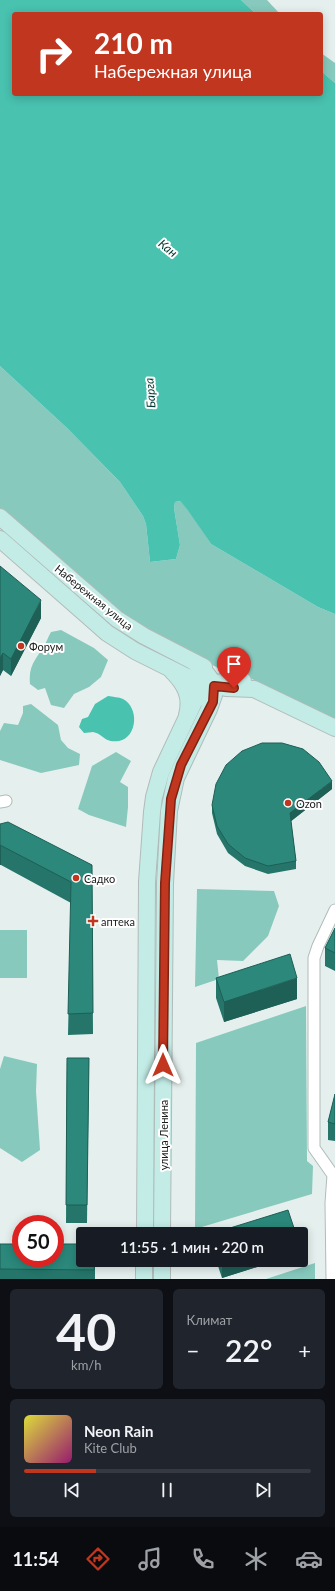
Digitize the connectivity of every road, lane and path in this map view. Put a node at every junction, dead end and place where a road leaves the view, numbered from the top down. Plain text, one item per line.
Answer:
1 (0, 518) edge
2 (0, 539) edge
3 (195, 663) junction
4 (170, 669) junction
5 (243, 685) junction
6 (213, 686) junction
7 (209, 710) junction
8 (186, 720) junction
9 (335, 728) edge
10 (335, 910) edge
11 (145, 1227) edge
12 (162, 1227) edge
13 (144, 1267) edge
14 (162, 1267) edge
15 (144, 1279) edge
16 (162, 1279) edge
17 (332, 1279) edge

1 - 3 main road, Набережная улица
2 - 4 main road, Набережная улица
3 - 5 main road, Набережная улица
3 - 6 main road
4 - 6 main road, Набережная улица
4 - 8 main road, улица Ленина
5 - 6 main road, Набережная улица
5 - 7 main road, улица Ленина
5 - 9 main road, Набережная улица
6 - 7 main road, улица Ленина
6 - 8 main road, улица Ленина
7 - 12 main road, улица Ленина
8 - 11 main road, улица Ленина
10 - 17 street
13 - 15 main road
14 - 16 main road

